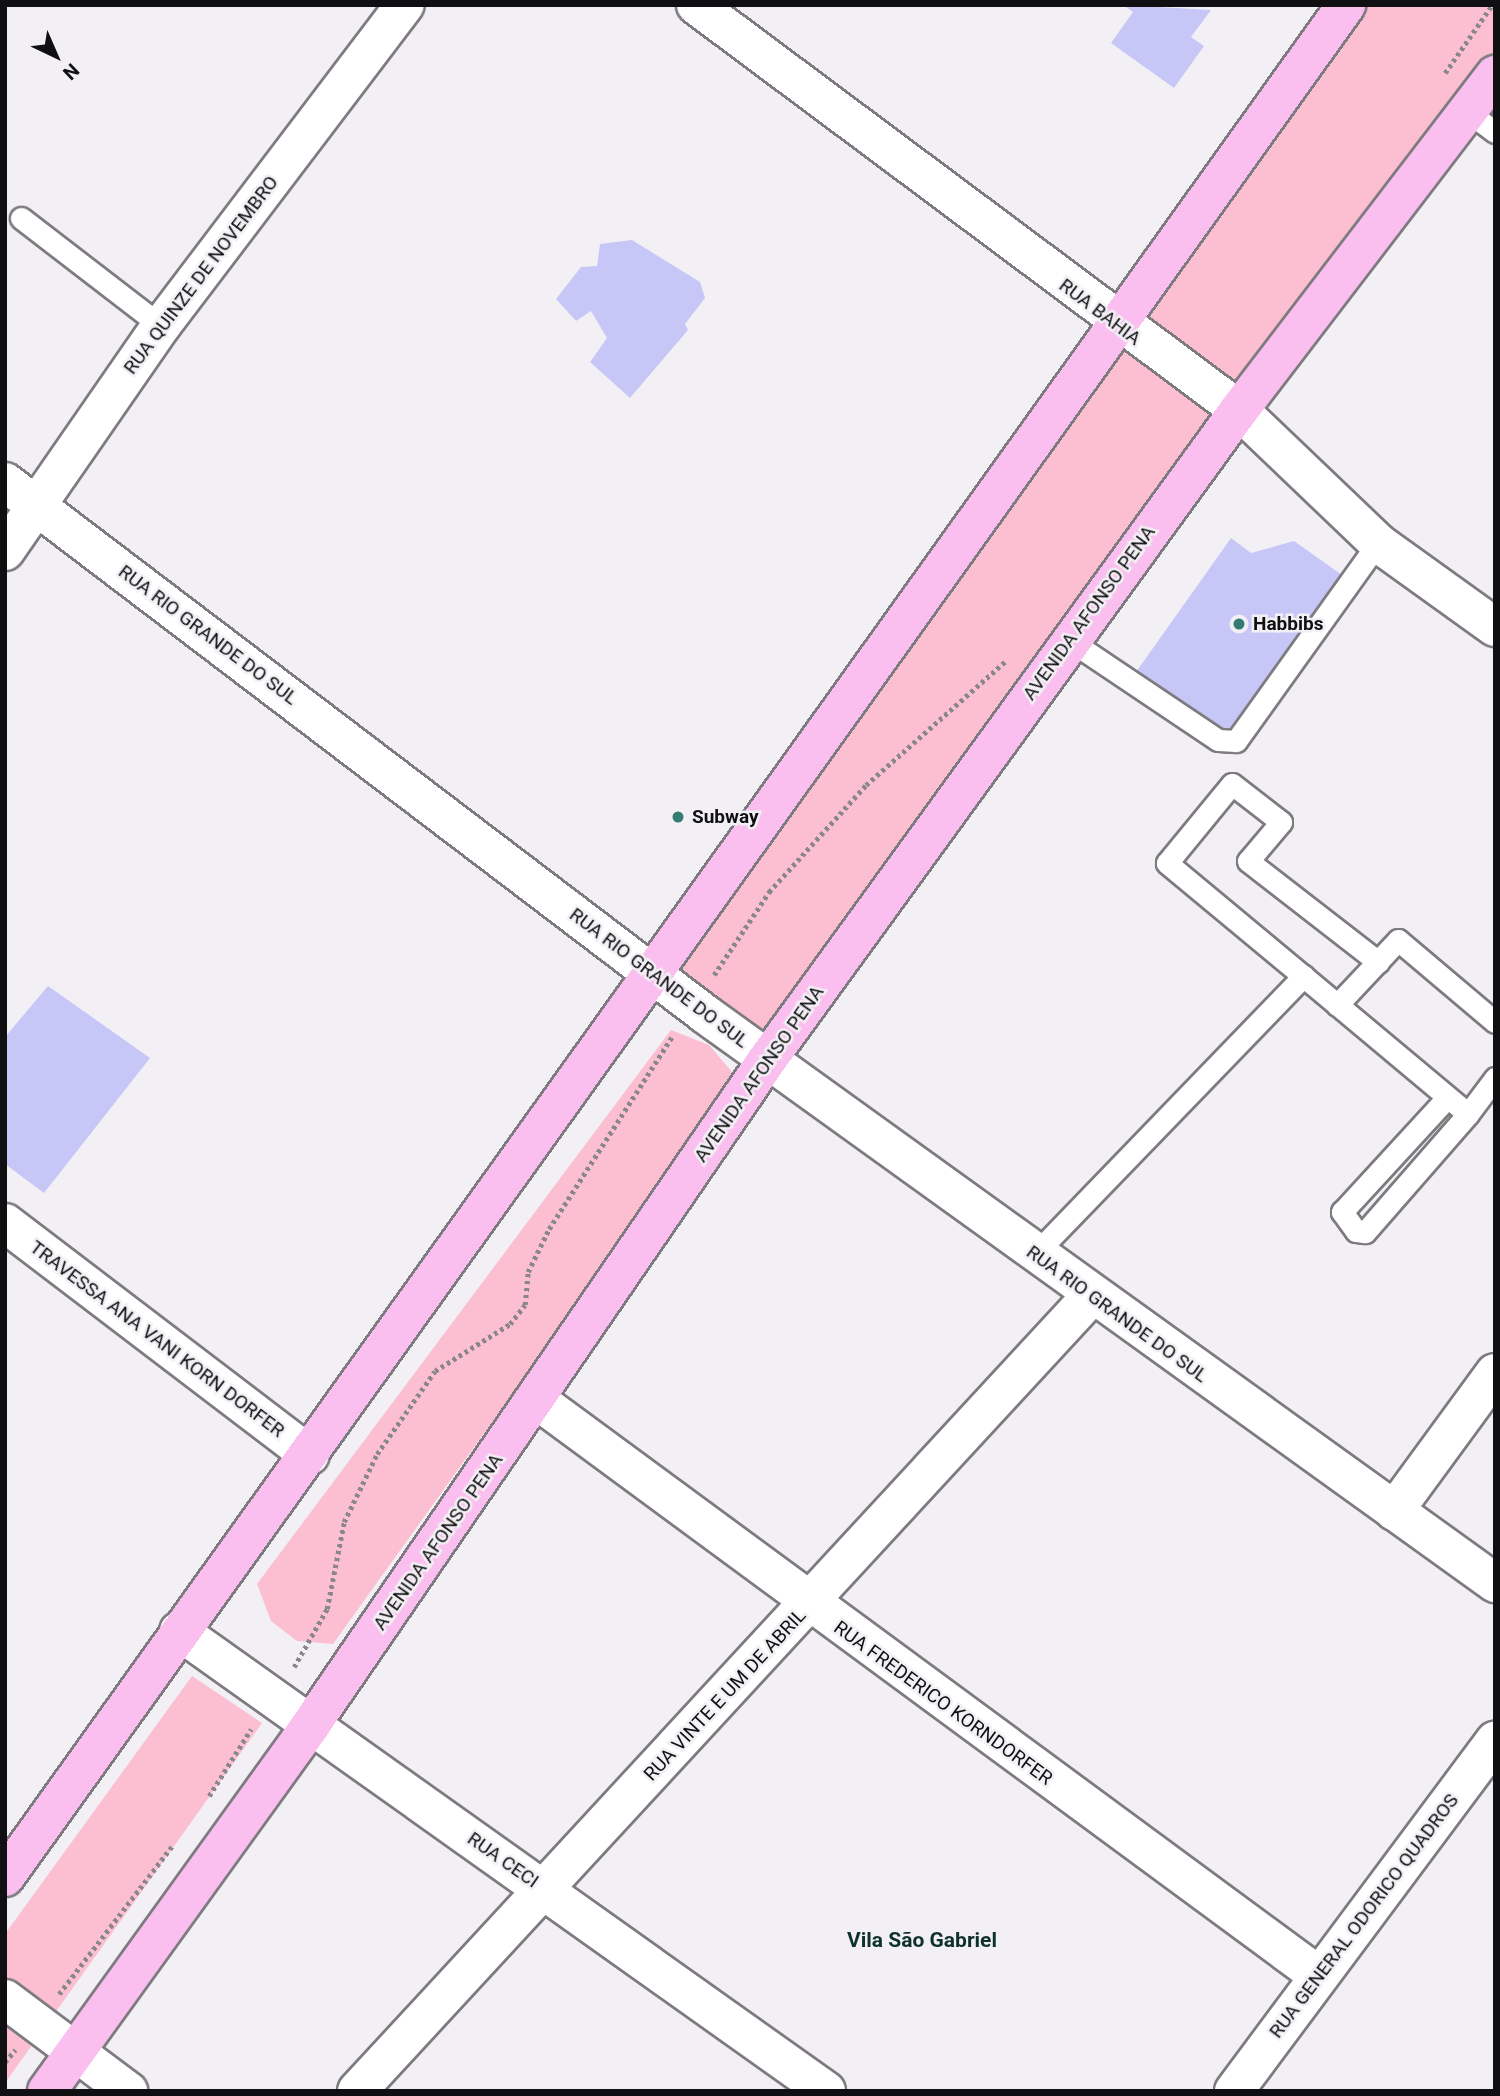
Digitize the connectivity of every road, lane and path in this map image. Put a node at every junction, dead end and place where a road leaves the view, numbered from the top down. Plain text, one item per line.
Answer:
1 (405, 5) edge
2 (696, 5) edge
3 (1346, 5) edge
4 (1495, 75) edge
5 (1481, 121) edge
6 (21, 218) dead end
7 (1115, 323) junction
8 (161, 326) junction
9 (1239, 410) junction
10 (5, 482) edge
11 (37, 505) junction
12 (1378, 543) junction
13 (5, 551) edge
14 (1495, 627) edge
15 (1069, 640) junction
16 (1378, 962) junction
17 (655, 976) junction
18 (1303, 976) junction
19 (1337, 1005) junction
20 (1495, 1021) edge
21 (767, 1059) junction
22 (1495, 1078) edge
23 (1447, 1098) junction
24 (1468, 1114) junction
25 (5, 1223) edge
26 (1034, 1255) junction
27 (1091, 1296) junction
28 (1495, 1373) edge
29 (537, 1400) junction
30 (310, 1455) junction
31 (1394, 1511) junction
32 (1495, 1583) edge
33 (809, 1606) junction
34 (179, 1631) junction
35 (310, 1726) junction
36 (1495, 1741) edge
37 (5, 1877) edge
38 (543, 1888) junction
39 (1319, 1976) junction
40 (5, 1999) edge
41 (74, 2053) junction
42 (47, 2091) edge
43 (128, 2091) edge
44 (356, 2091) edge
45 (826, 2091) edge
46 (1234, 2091) edge

1 - 8 street, RUA QUINZE DE NOVEMBRO
2 - 7 street, RUA BAHIA
3 - 7 main road
4 - 5 main road, AVENIDA AFONSO PENA
5 - 9 main road, AVENIDA AFONSO PENA
6 - 8 lane
7 - 9 street, RUA BAHIA
7 - 17 main road
8 - 11 street, RUA QUINZE DE NOVEMBRO
9 - 12 street, RUA BAHIA
9 - 15 main road, AVENIDA AFONSO PENA
10 - 11 street, RUA RIO GRANDE DO SUL
11 - 13 street, RUA QUINZE DE NOVEMBRO
11 - 17 street, RUA RIO GRANDE DO SUL
12 - 14 street, RUA BAHIA
12 - 15 lane
15 - 21 main road, AVENIDA AFONSO PENA
16 - 18 lane
16 - 19 lane
16 - 20 lane
17 - 21 street, RUA RIO GRANDE DO SUL
17 - 30 main road
18 - 19 lane
18 - 26 lane
19 - 23 lane
21 - 26 street, RUA RIO GRANDE DO SUL
21 - 29 main road, AVENIDA AFONSO PENA
22 - 24 lane
23 - 24 lane
23 - 24 lane
25 - 30 street, TRAVESSA ANA VANI KORN DORFER
26 - 27 street, RUA RIO GRANDE DO SUL
27 - 31 street, RUA RIO GRANDE DO SUL
27 - 33 street, RUA VINTE E UM DE ABRIL
28 - 31 street
29 - 33 street, RUA FREDERICO KORNDORFER
29 - 35 main road, AVENIDA AFONSO PENA
30 - 34 main road
31 - 32 street, RUA RIO GRANDE DO SUL
33 - 38 street, RUA VINTE E UM DE ABRIL
33 - 39 street, RUA FREDERICO KORNDORFER
34 - 35 street, RUA CECI
34 - 37 main road
35 - 38 street, RUA CECI
35 - 41 main road, AVENIDA AFONSO PENA
36 - 39 street, RUA GENERAL ODORICO QUADROS
38 - 44 street, RUA VINTE E UM DE ABRIL
38 - 45 street, RUA CECI
39 - 46 street, RUA GENERAL ODORICO QUADROS
40 - 41 street
41 - 42 main road, AVENIDA AFONSO PENA
41 - 43 street

